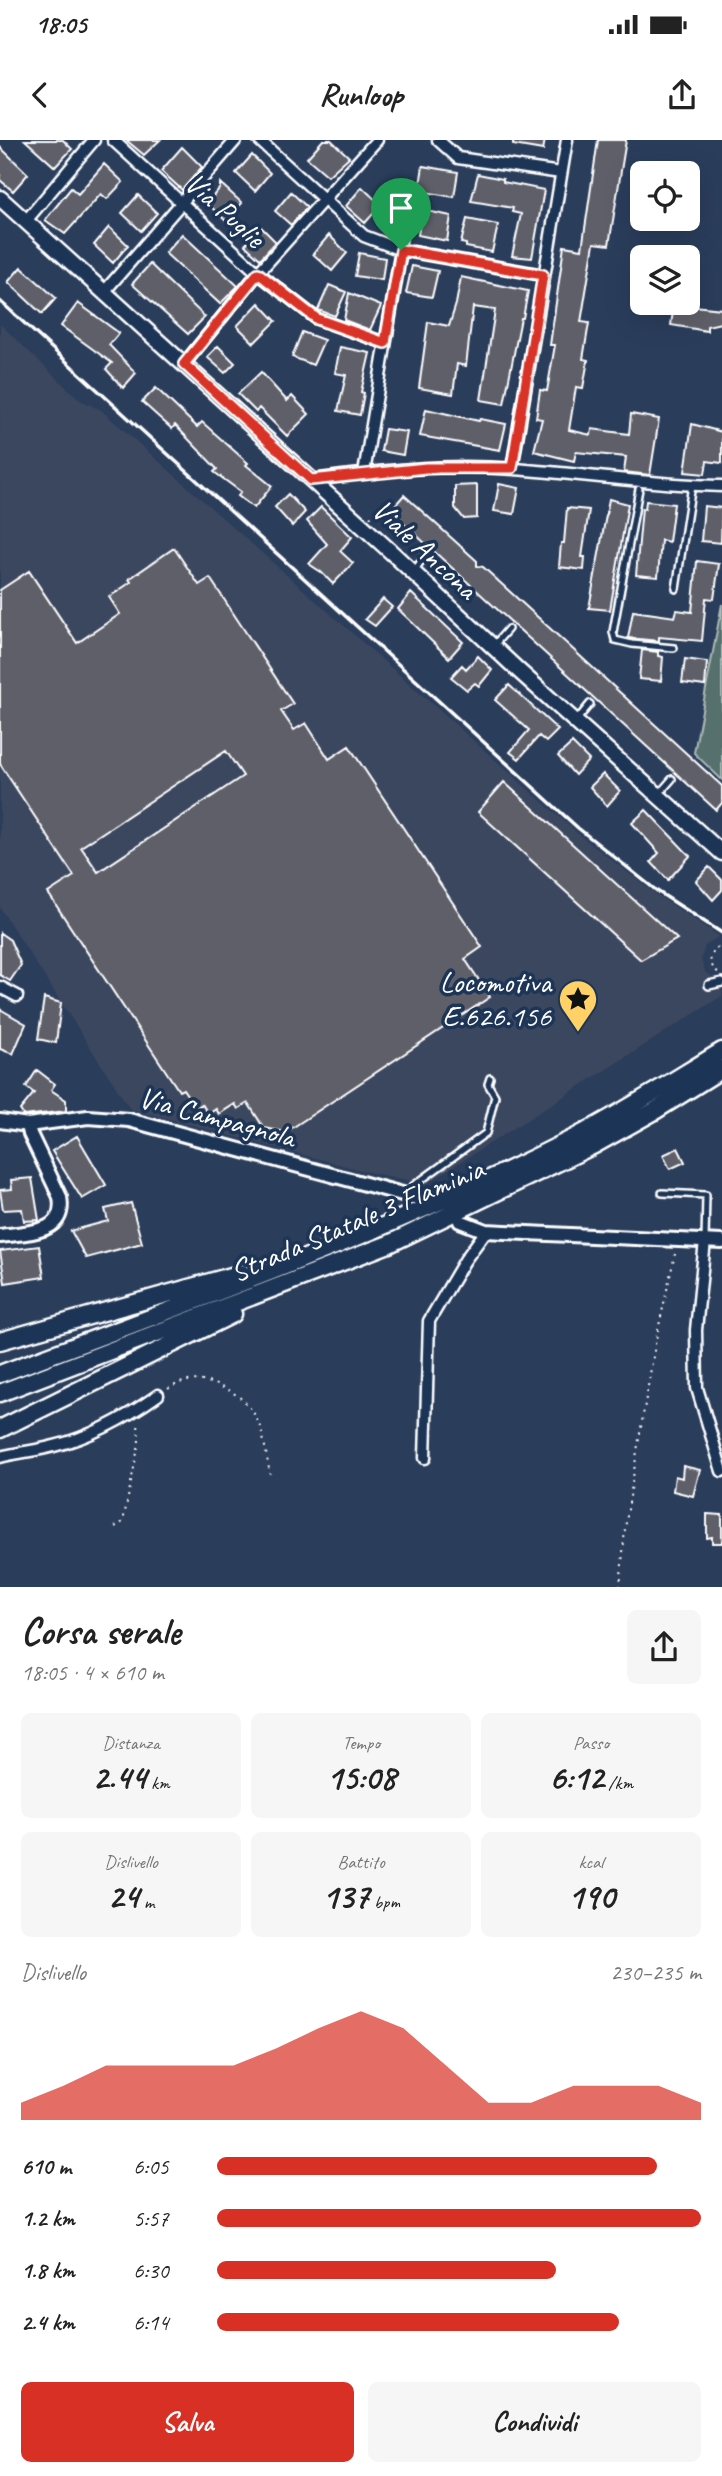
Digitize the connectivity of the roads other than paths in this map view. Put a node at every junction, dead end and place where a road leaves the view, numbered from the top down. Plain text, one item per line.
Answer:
1 (94, 140) edge
2 (113, 140) edge
3 (236, 140) edge
4 (259, 140) edge
5 (377, 140) edge
6 (438, 140) edge
7 (567, 140) edge
8 (561, 173) junction
9 (0, 198) edge
10 (324, 201) junction
11 (180, 203) junction
12 (409, 206) dead end
13 (25, 222) junction
14 (401, 250) junction
15 (258, 273) junction
16 (543, 275) junction
17 (104, 292) junction
18 (385, 343) junction
19 (184, 364) junction
20 (512, 468) junction
21 (364, 473) junction
22 (311, 480) junction
23 (692, 485) junction
24 (722, 486) edge
25 (639, 489) dead end
26 (425, 554) dead end
27 (413, 572) junction
28 (676, 589) dead end
29 (508, 629) dead end
30 (492, 647) junction
31 (674, 648) dead end
32 (590, 704) dead end
33 (576, 722) junction
34 (672, 779) dead end
35 (658, 795) junction
36 (720, 846) edge
37 (722, 982) edge
38 (709, 985) dead end
39 (0, 987) edge
40 (17, 996) dead end
41 (722, 1051) edge
42 (722, 1069) edge
43 (490, 1077) dead end
44 (0, 1121) edge
45 (29, 1125) junction
46 (662, 1194) dead end
47 (413, 1197) joint
48 (460, 1222) dead end
49 (486, 1231) junction
50 (364, 1234) junction
51 (0, 1236) edge
52 (705, 1241) junction
53 (722, 1241) edge
54 (388, 1244) junction
55 (0, 1341) edge
56 (0, 1374) edge
57 (0, 1393) edge
58 (158, 1395) road end
59 (0, 1429) edge
60 (0, 1457) edge
61 (425, 1458) dead end
62 (722, 1471) edge

1 - 13 street
2 - 11 street, Via Puglie
3 - 11 street
4 - 10 street
5 - 10 street
6 - 8 street
7 - 8 street
8 - 16 street
9 - 13 main road, Viale Ancona
10 - 14 street
10 - 15 street
11 - 15 street, Via Puglie
11 - 17 street
12 - 14 lane
13 - 17 main road, Viale Ancona
14 - 16 street
14 - 18 street
15 - 18 street, Via Puglie
15 - 19 street
16 - 20 street
17 - 19 main road, Viale Ancona
18 - 21 street
19 - 22 main road, Viale Ancona
20 - 21 street
20 - 23 street
21 - 22 street
22 - 27 main road, Viale Ancona
23 - 24 street
23 - 28 lane
25 - 31 lane
26 - 27 lane
27 - 30 main road, Viale Ancona
29 - 30 lane
30 - 33 main road, Viale Ancona
32 - 33 lane
33 - 35 main road, Viale Ancona
34 - 35 lane
35 - 36 main road, Viale Ancona
37 - 38 street
39 - 40 street
41 - 50 highway, Strada Statale 3 Flaminia
42 - 54 highway, Strada Statale 3 Flaminia
43 - 47 lane
44 - 45 street, Via Campagnola
45 - 47 street, Via Campagnola
45 - 51 street
46 - 52 lane
48 - 49 street
49 - 52 street
49 - 61 street
50 - 55 highway
50 - 56 highway, Strada Statale 3 Flaminia
52 - 53 street
52 - 62 street
54 - 57 highway, Strada Statale 3 Flaminia
54 - 59 highway
58 - 60 street

